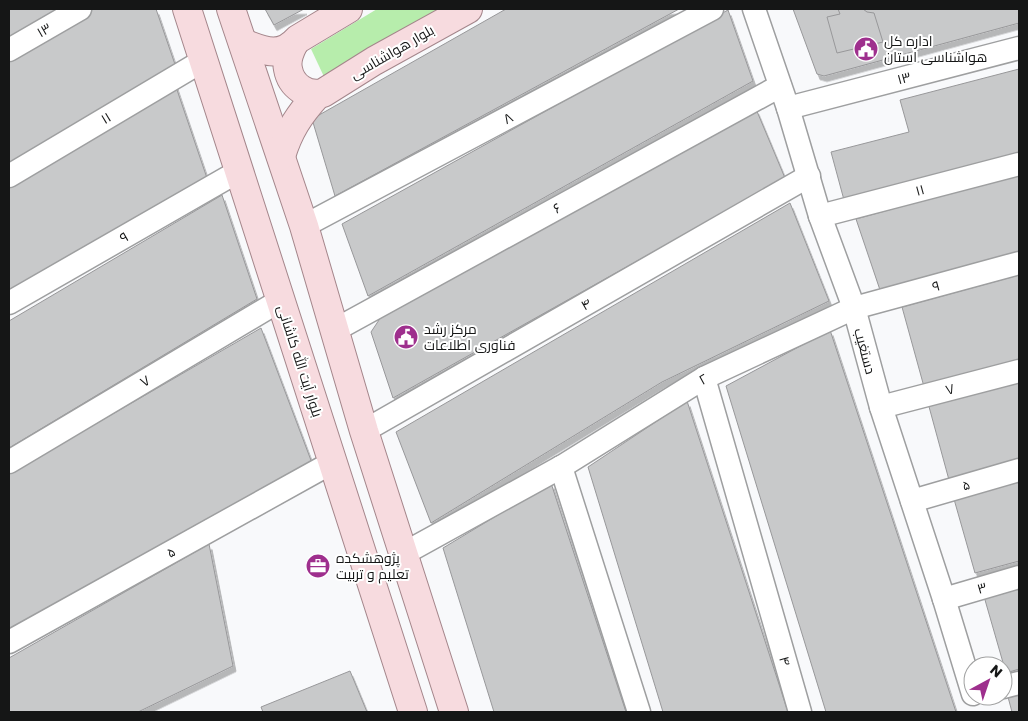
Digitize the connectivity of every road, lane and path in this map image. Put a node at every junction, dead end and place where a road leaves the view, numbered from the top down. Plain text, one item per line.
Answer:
1 (80, 9) edge
2 (187, 9) edge
3 (232, 9) edge
4 (348, 9) edge
5 (468, 9) edge
6 (712, 9) edge
7 (754, 9) edge
8 (243, 44) junction
9 (293, 45) junction
10 (1019, 48) edge
11 (9, 50) edge
12 (204, 60) junction
13 (780, 86) junction
14 (317, 95) junction
15 (788, 108) junction
16 (282, 156) junction
17 (1019, 164) edge
18 (239, 171) junction
19 (9, 176) edge
20 (809, 176) junction
21 (820, 216) junction
22 (304, 226) junction
23 (1019, 263) edge
24 (281, 300) junction
25 (9, 303) edge
26 (854, 308) junction
27 (334, 330) junction
28 (1019, 371) edge
29 (704, 378) junction
30 (881, 408) junction
31 (364, 431) junction
32 (9, 462) edge
33 (333, 462) junction
34 (562, 467) junction
35 (1019, 470) edge
36 (912, 500) junction
37 (403, 554) junction
38 (1019, 577) edge
39 (944, 599) junction
40 (383, 620) junction
41 (426, 625) junction
42 (9, 642) edge
43 (963, 662) edge
44 (413, 712) edge
45 (454, 712) edge
46 (639, 712) edge
47 (800, 712) edge

1 - 11 street, ۱۳
2 - 12 main road, بلوار آیت الله کاشانی
3 - 8 main road
4 - 9 main road
5 - 14 main road, بلوار هواشناسی
6 - 22 street, ۸
7 - 13 street, دستغیب
8 - 9 main road
8 - 16 main road
9 - 14 main road
10 - 15 street, ۱۳
12 - 18 main road, بلوار آیت الله کاشانی
12 - 19 street, ۱۱
13 - 15 street, دستغیب
13 - 27 street, ۶
14 - 16 main road, بلوار هواشناسی
15 - 20 street, دستغیب
16 - 22 main road
17 - 21 street, ۱۱
18 - 24 main road, بلوار آیت الله کاشانی
18 - 25 street, ۹
20 - 21 street, دستغیب
20 - 31 street, ۴
21 - 26 street, دستغیب
22 - 27 main road
23 - 26 street, ۹
24 - 32 street, ۷
24 - 33 main road, بلوار آیت الله کاشانی
26 - 29 street, ۲
26 - 30 street, دستغیب
27 - 31 main road
28 - 30 street, ۷
29 - 34 street, ۲
29 - 47 street, ۴
30 - 36 street, دستغیب
31 - 37 main road
33 - 40 main road, بلوار آیت الله کاشانی
33 - 42 street, ۵
34 - 37 street, ۲
34 - 46 street
35 - 36 street, ۵
36 - 39 street, دستغیب
37 - 41 main road
38 - 39 street, ۳
39 - 43 street, دستغیب
40 - 41 main road
40 - 44 main road, بلوار آیت الله کاشانی
41 - 45 main road

